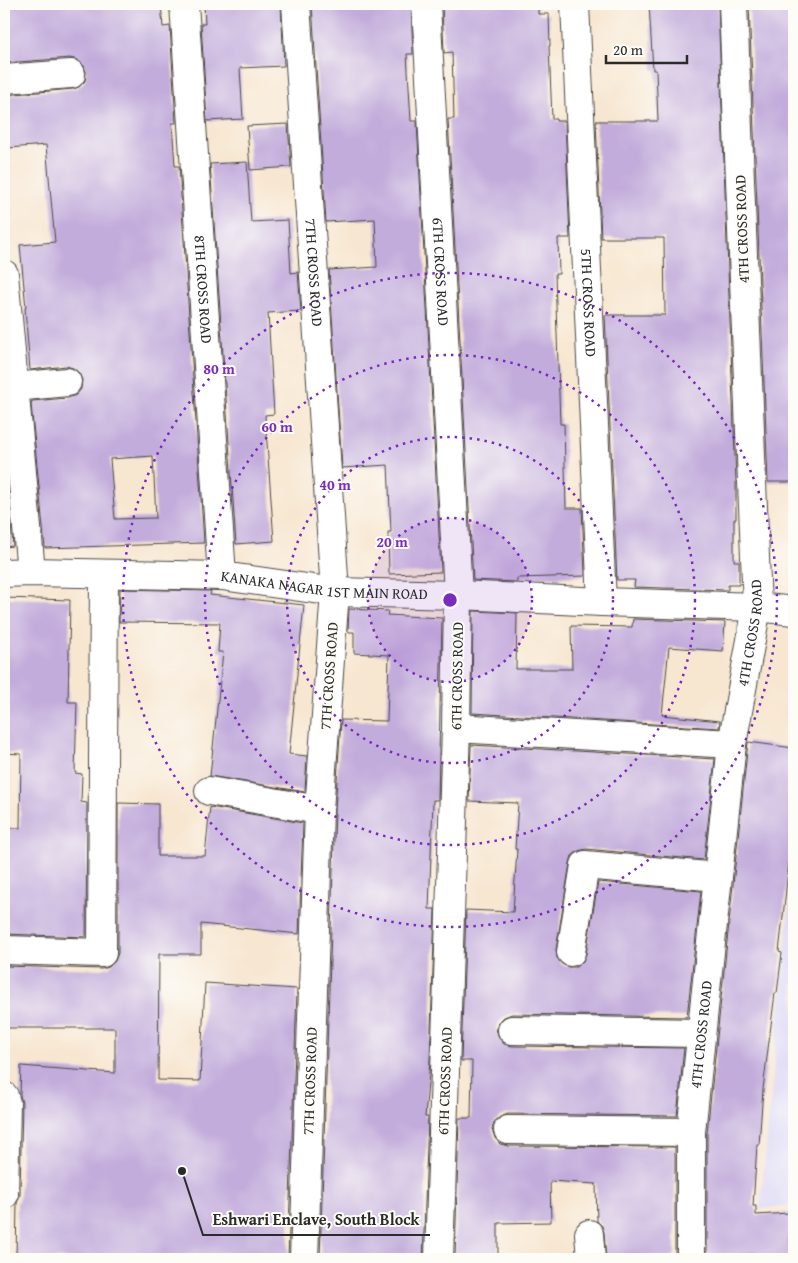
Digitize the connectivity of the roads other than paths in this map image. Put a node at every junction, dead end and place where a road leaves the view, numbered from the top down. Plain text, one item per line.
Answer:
1 (184, 4) edge
2 (296, 4) edge
3 (426, 4) edge
4 (574, 4) edge
5 (733, 4) edge
6 (71, 74) dead end
7 (4, 79) edge
8 (4, 274) edge
9 (67, 382) dead end
10 (9, 388) edge
11 (31, 572) junction
12 (4, 573) edge
13 (104, 574) junction
14 (222, 576) junction
15 (335, 592) junction
16 (458, 595) junction
17 (602, 602) junction
18 (757, 608) junction
19 (794, 611) edge
20 (456, 728) junction
21 (732, 744) junction
22 (209, 791) dead end
23 (319, 810) junction
24 (718, 878) junction
25 (4, 950) edge
26 (572, 952) dead end
27 (512, 1030) dead end
28 (701, 1033) junction
29 (4, 1096) edge
30 (508, 1130) dead end
31 (691, 1132) junction
32 (4, 1195) edge
33 (304, 1259) edge
34 (439, 1259) edge
35 (691, 1259) edge

1 - 14 street, 8TH CROSS ROAD
2 - 15 street, 7TH CROSS ROAD
3 - 16 street, 6TH CROSS ROAD
4 - 17 street, 5TH CROSS ROAD
5 - 18 street, 4TH CROSS ROAD
6 - 7 street
8 - 10 street
9 - 10 street
10 - 11 street
11 - 12 street, KANAKA NAGAR 1ST MAIN ROAD
11 - 13 street, KANAKA NAGAR 1ST MAIN ROAD
13 - 14 street, KANAKA NAGAR 1ST MAIN ROAD
13 - 25 street
14 - 15 street, KANAKA NAGAR 1ST MAIN ROAD
15 - 16 street, KANAKA NAGAR 1ST MAIN ROAD
15 - 23 street, 7TH CROSS ROAD
16 - 17 street, KANAKA NAGAR 1ST MAIN ROAD
16 - 20 street, 6TH CROSS ROAD
17 - 18 street, KANAKA NAGAR 1ST MAIN ROAD
18 - 19 street, KANAKA NAGAR 1ST MAIN ROAD
18 - 21 street, 4TH CROSS ROAD
20 - 21 street
20 - 34 street, 6TH CROSS ROAD
21 - 24 street, 4TH CROSS ROAD
22 - 23 street
23 - 33 street, 7TH CROSS ROAD
24 - 26 street
24 - 28 street, 4TH CROSS ROAD
27 - 28 street
28 - 31 street, 4TH CROSS ROAD
29 - 32 street
30 - 31 street
31 - 35 street, 4TH CROSS ROAD

